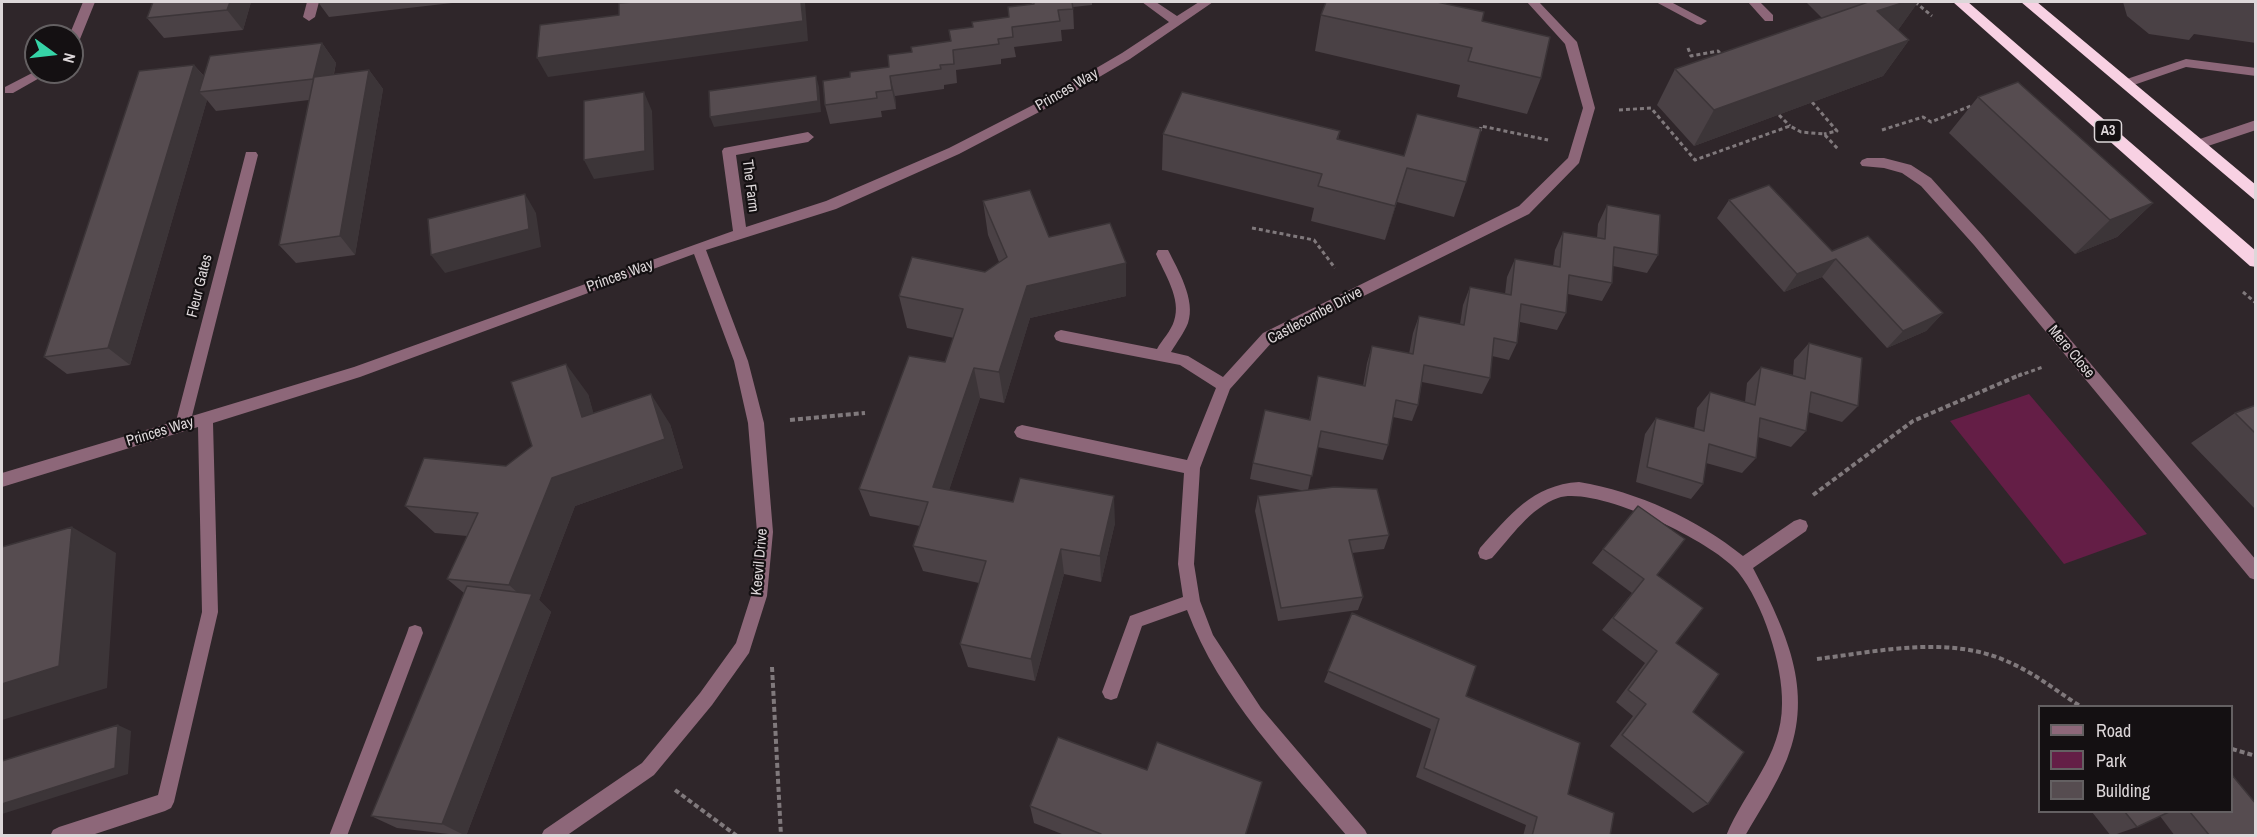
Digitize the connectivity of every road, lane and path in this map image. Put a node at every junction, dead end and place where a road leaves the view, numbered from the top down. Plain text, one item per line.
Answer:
1 (89, 2) edge
2 (313, 2) edge
3 (1149, 2) edge
4 (1207, 2) edge
5 (1662, 2) edge
6 (1754, 2) edge
7 (1960, 2) edge
8 (2028, 2) edge
9 (1538, 3) edge
10 (309, 17) dead end
11 (1768, 18) dead end
12 (1701, 21) joint
13 (1178, 22) junction
14 (80, 24) edge
15 (1730, 63) edge
16 (2256, 72) edge
17 (24, 82) edge
18 (2125, 84) junction
19 (9, 90) dead end
20 (1812, 102) edge
21 (1978, 103) dead end
22 (1589, 108) junction
23 (1779, 114) edge
24 (2256, 125) edge
25 (1790, 126) junction
26 (1878, 132) dead end
27 (1824, 134) junction
28 (1478, 135) edge
29 (808, 137) dead end
30 (2196, 145) junction
31 (1578, 146) junction
32 (251, 155) dead end
33 (1867, 163) joint
34 (2256, 195) edge
35 (1252, 228) dead end
36 (740, 234) junction
37 (698, 247) junction
38 (1162, 254) dead end
39 (2256, 261) edge
40 (1355, 294) junction
41 (1061, 336) dead end
42 (1161, 355) junction
43 (2074, 355) junction
44 (1224, 386) junction
45 (865, 413) dead end
46 (205, 418) junction
47 (756, 423) junction
48 (182, 425) junction
49 (1022, 432) dead end
50 (1192, 468) junction
51 (2, 480) edge
52 (1800, 526) joint
53 (1486, 553) dead end
54 (1743, 566) junction
55 (2256, 573) edge
56 (1192, 601) junction
57 (749, 627) junction
58 (415, 633) dead end
59 (1787, 662) junction
60 (1111, 692) dead end
61 (2077, 705) edge
62 (2233, 749) edge
63 (2256, 756) edge
64 (648, 770) junction
65 (59, 836) edge
66 (338, 836) edge
67 (550, 836) edge
68 (737, 836) edge
69 (781, 836) edge
70 (1359, 836) edge
71 (1735, 836) edge

1 - 14 street
2 - 10 street
3 - 13 street
4 - 13 street, Princes Way
5 - 12 street
6 - 11 street
7 - 39 highway, A3
8 - 18 highway
9 - 22 street
12 - 15 path
13 - 36 street, Princes Way
16 - 18 street
17 - 19 street
18 - 30 highway
20 - 27 path
21 - 26 path
22 - 25 path
22 - 31 street, Castlecombe Drive
23 - 25 path
24 - 30 street
25 - 27 path
27 - 33 path
28 - 31 path
29 - 36 street, The Farm
30 - 34 highway
31 - 40 street, Castlecombe Drive
32 - 48 street, Fleur Gates
33 - 43 street, Mere Close
35 - 40 path
36 - 37 street, Princes Way
37 - 46 street, Princes Way
37 - 47 street, Keevil Drive
38 - 42 street
40 - 44 street, Castlecombe Drive
41 - 42 street
42 - 44 street
43 - 52 path
43 - 55 street, Mere Close
44 - 50 street, Castlecombe Drive
45 - 47 path
46 - 48 street, Princes Way
46 - 65 street
47 - 57 street, Keevil Drive
48 - 51 street, Princes Way
49 - 50 street
50 - 56 street, Castlecombe Drive
52 - 54 street
53 - 54 street
54 - 59 street
56 - 60 street
56 - 70 street, Castlecombe Drive
57 - 64 street, Keevil Drive
57 - 69 path
58 - 66 street
59 - 61 path
59 - 71 street
62 - 63 path
64 - 67 street, Keevil Drive
64 - 68 path

